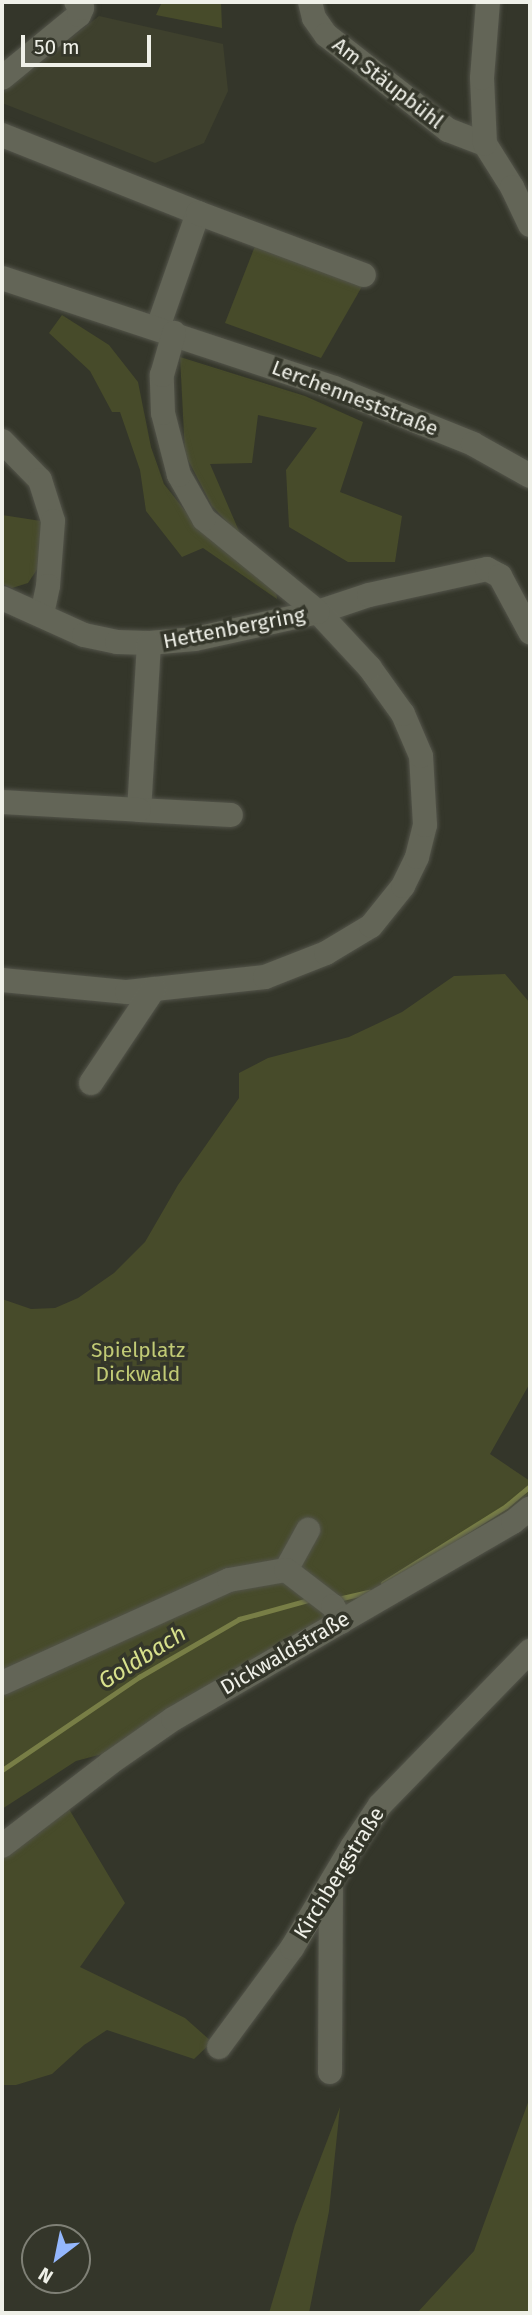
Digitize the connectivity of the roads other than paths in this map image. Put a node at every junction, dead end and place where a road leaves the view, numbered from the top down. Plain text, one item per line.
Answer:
1 (76, 2) edge
2 (310, 2) edge
3 (488, 2) edge
4 (2, 78) edge
5 (2, 135) edge
6 (485, 144) junction
7 (198, 213) junction
8 (530, 225) edge
9 (363, 275) dead end
10 (2, 278) edge
11 (166, 330) junction
12 (2, 440) edge
13 (530, 476) edge
14 (2, 598) edge
15 (318, 612) junction
16 (42, 615) junction
17 (530, 632) edge
18 (149, 643) junction
19 (2, 802) edge
20 (139, 810) junction
21 (231, 816) dead end
22 (2, 980) edge
23 (154, 989) junction
24 (91, 1083) dead end
25 (530, 1507) edge
26 (308, 1530) dead end
27 (286, 1570) junction
28 (342, 1622) junction
29 (525, 1664) edge
30 (2, 1683) edge
31 (2, 1846) edge
32 (331, 1883) junction
33 (219, 2047) dead end
34 (330, 2071) dead end

1 - 4 street
2 - 6 street, Am Stäupbühl
3 - 6 street
5 - 7 street
6 - 8 street
7 - 9 street
7 - 11 street, Hettenbergring
10 - 11 street, Lerchenneststraße
11 - 13 street, Lerchenneststraße
11 - 15 street, Hettenbergring
12 - 16 street
14 - 16 street, Hettenbergring
15 - 17 street
15 - 18 street, Hettenbergring
15 - 23 street, Hettenbergring
16 - 18 street, Hettenbergring
18 - 20 street, Hettenbergring
19 - 20 street
20 - 21 street
22 - 23 street, Hettenbergring
23 - 24 street
25 - 28 street, Dickwaldstraße
26 - 27 street
27 - 28 street
27 - 30 street
28 - 31 street, Dickwaldstraße
29 - 32 street, Kirchbergstraße
32 - 33 street, Kirchbergstraße
32 - 34 street

